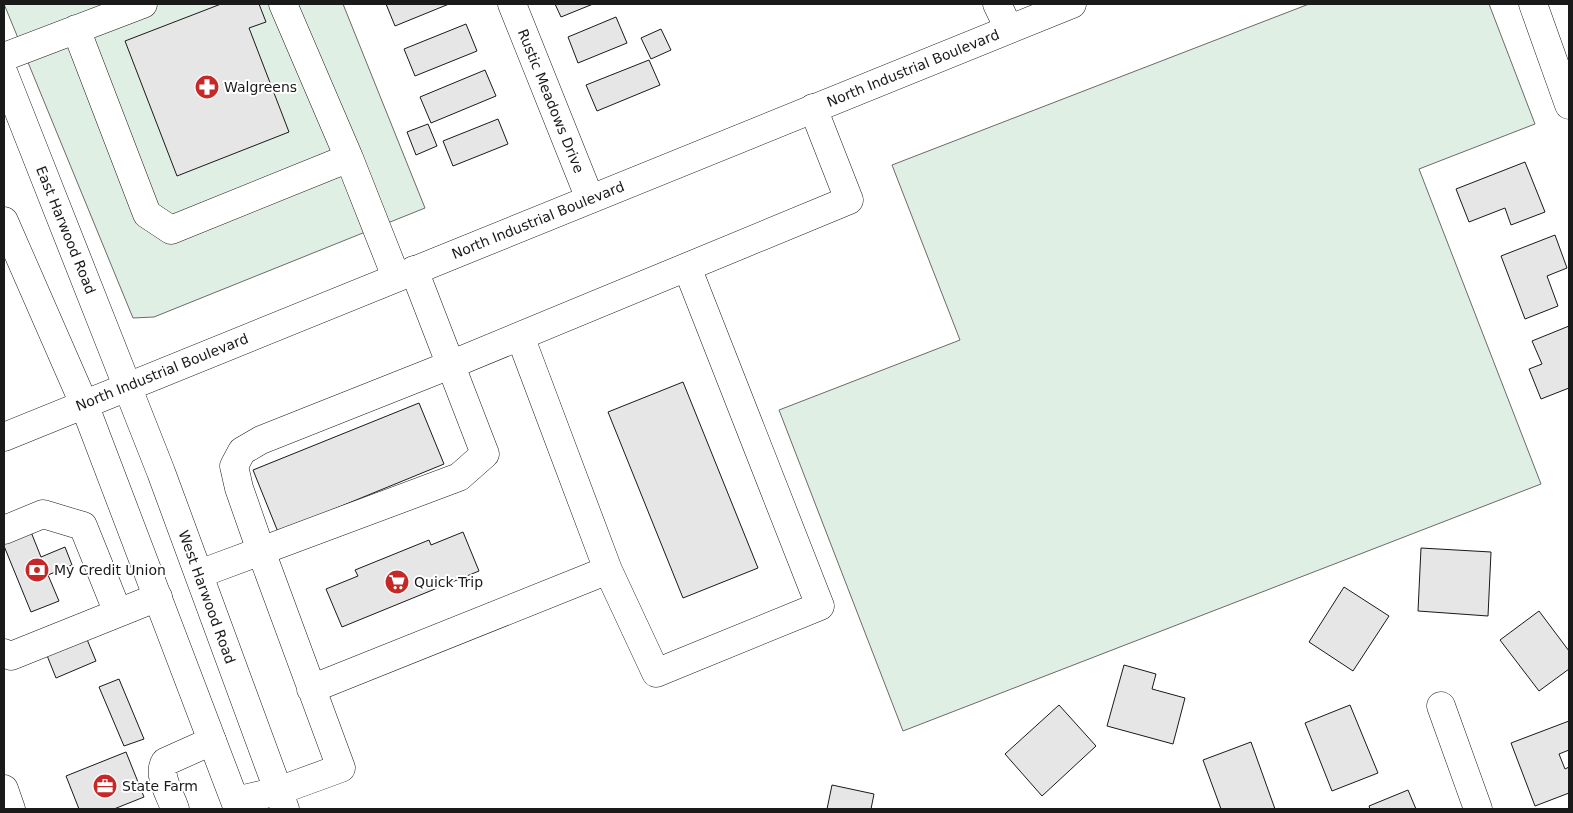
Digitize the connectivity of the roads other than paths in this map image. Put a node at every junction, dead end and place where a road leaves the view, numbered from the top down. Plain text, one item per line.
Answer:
1 (143, 4) edge
2 (283, 4) edge
3 (512, 4) edge
4 (998, 4) edge
5 (1072, 4) edge
6 (1533, 4) edge
7 (76, 29) junction
8 (1009, 29) junction
9 (4, 57) edge
10 (4, 74) edge
11 (1569, 105) edge
12 (813, 108) junction
13 (349, 158) junction
14 (590, 199) junction
15 (4, 221) edge
16 (687, 267) junction
17 (405, 274) junction
18 (520, 336) junction
19 (450, 365) junction
20 (127, 386) junction
21 (84, 404) junction
22 (4, 437) edge
23 (4, 530) edge
24 (260, 551) junction
25 (608, 570) junction
26 (199, 574) junction
27 (158, 597) junction
28 (118, 614) junction
29 (4, 653) edge
30 (311, 689) junction
31 (1441, 706) dead end
32 (212, 741) junction
33 (4, 789) edge
34 (282, 800) edge
35 (236, 805) edge
36 (11, 809) edge
37 (176, 809) edge
38 (1478, 809) edge

1 - 7 main road
2 - 13 main road
3 - 14 main road, Rustic Meadows Drive
4 - 8 main road
5 - 8 main road, North Industrial Boulevard
6 - 11 main road
7 - 9 main road
7 - 13 main road
8 - 12 main road, North Industrial Boulevard
10 - 20 main road, East Harwood Road
12 - 14 main road, North Industrial Boulevard
12 - 16 main road
13 - 17 main road
14 - 17 main road, North Industrial Boulevard
15 - 21 main road
16 - 18 main road
16 - 25 main road
17 - 19 main road
17 - 20 main road, North Industrial Boulevard
18 - 19 main road
18 - 25 main road
19 - 24 main road
19 - 24 main road
20 - 21 main road, North Industrial Boulevard
20 - 26 main road, West Harwood Road
21 - 22 main road, North Industrial Boulevard
21 - 27 main road
23 - 28 main road
24 - 26 main road
24 - 30 main road
25 - 30 main road
26 - 34 main road, West Harwood Road
27 - 28 main road
27 - 32 main road
28 - 29 main road
30 - 34 main road
31 - 38 main road
32 - 35 main road
32 - 37 main road
33 - 36 main road
34 - 35 main road

